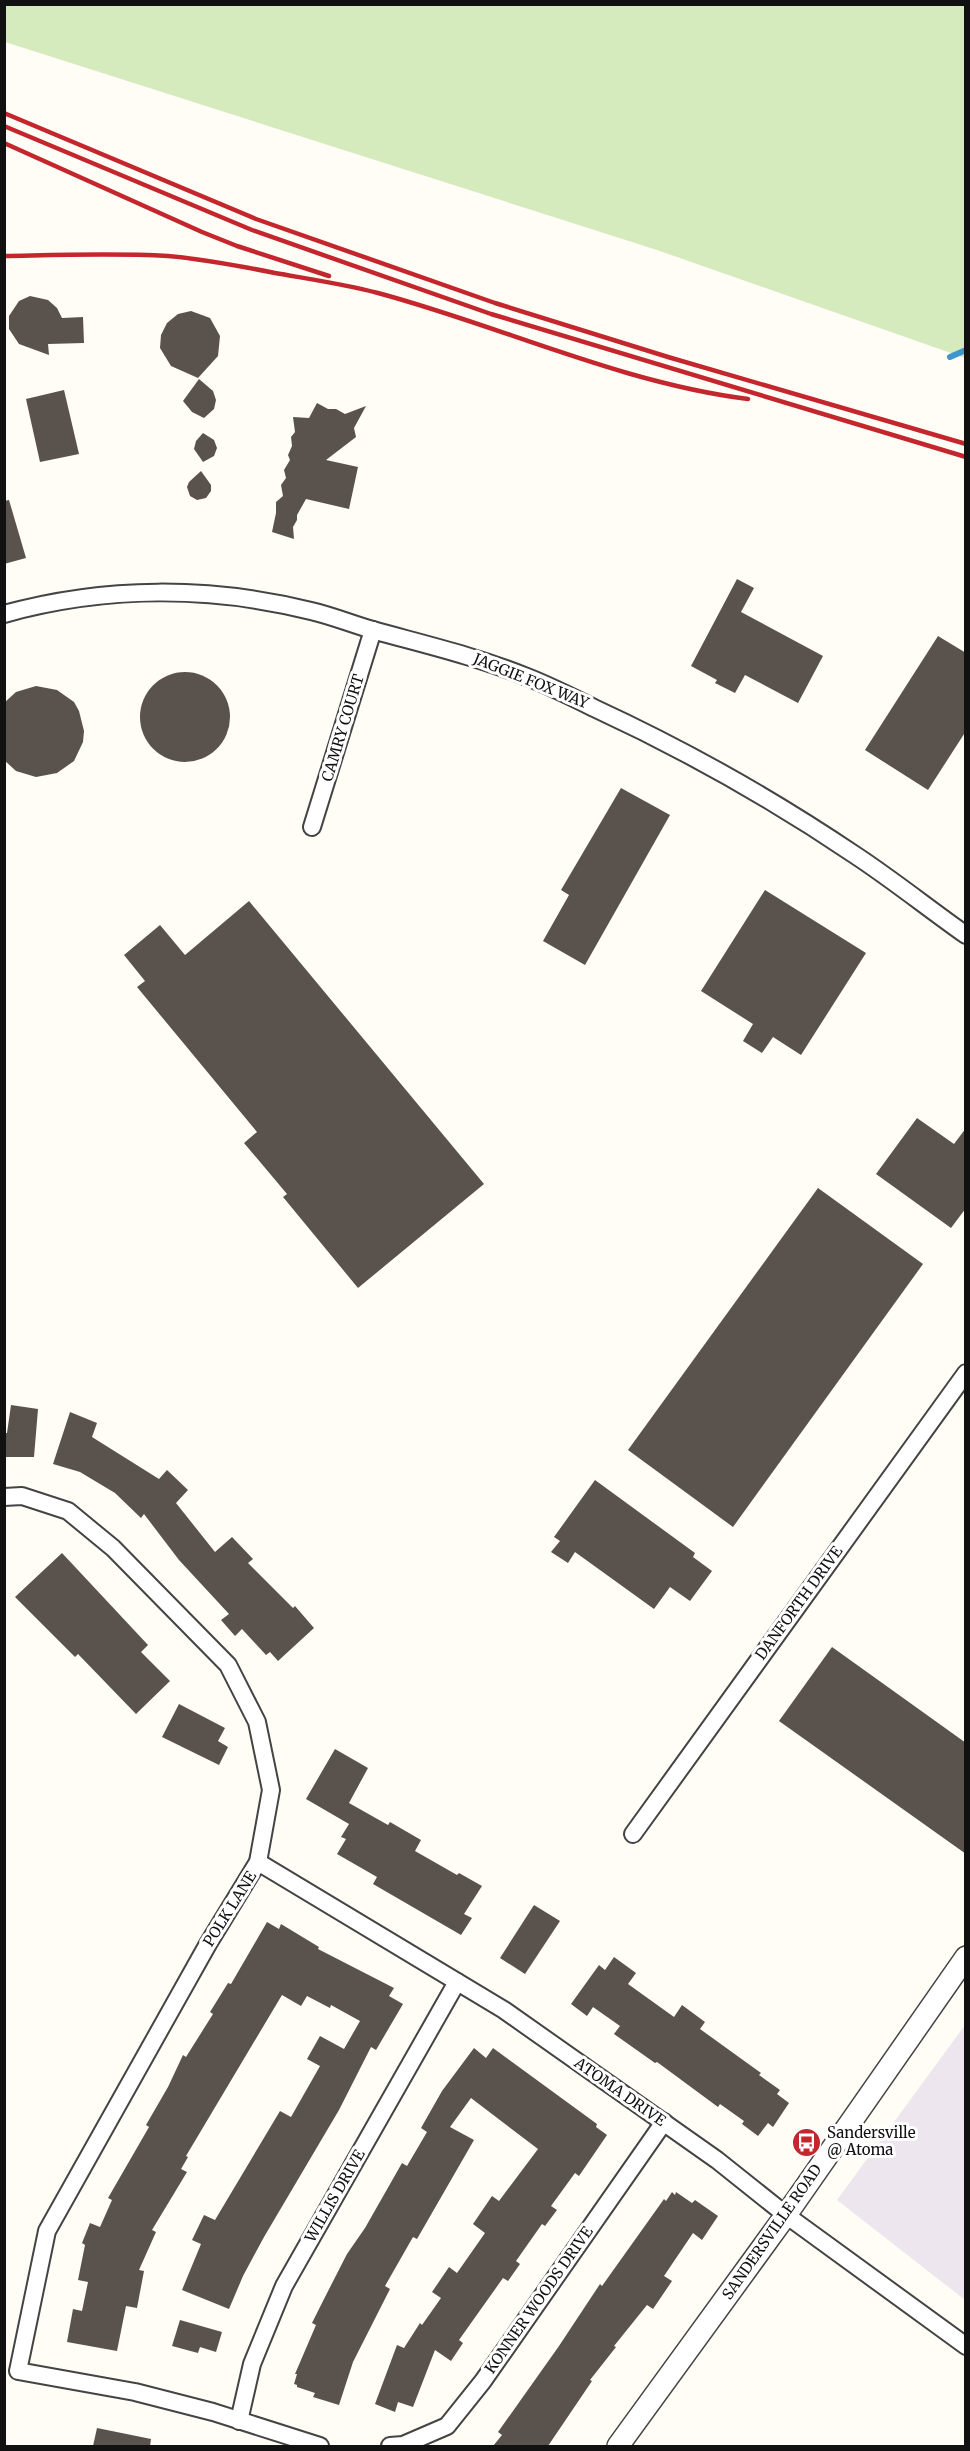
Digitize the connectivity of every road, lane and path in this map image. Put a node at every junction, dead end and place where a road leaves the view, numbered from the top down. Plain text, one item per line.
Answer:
1 (4, 614) edge
2 (373, 630) junction
3 (312, 827) dead end
4 (966, 935) edge
5 (966, 1373) edge
6 (4, 1497) edge
7 (633, 1834) dead end
8 (258, 1862) junction
9 (966, 1957) edge
10 (457, 1982) junction
11 (664, 2122) junction
12 (786, 2215) junction
13 (966, 2346) edge
14 (239, 2421) junction
15 (320, 2446) edge
16 (390, 2446) edge
17 (618, 2446) edge

1 - 2 street, JAGGIE FOX WAY
2 - 3 street, CAMRY COURT
2 - 4 street, JAGGIE FOX WAY
5 - 7 street, DANFORTH DRIVE
6 - 8 street, POLK LANE
8 - 10 street, ATOMA DRIVE
8 - 14 street, POLK LANE
9 - 12 street, SANDERSVILLE ROAD
10 - 11 street, ATOMA DRIVE
10 - 14 street, WILLIS DRIVE
11 - 12 street, ATOMA DRIVE
11 - 16 street, KONNER WOODS DRIVE
12 - 13 street, ATOMA DRIVE
12 - 17 street, SANDERSVILLE ROAD
14 - 15 street

